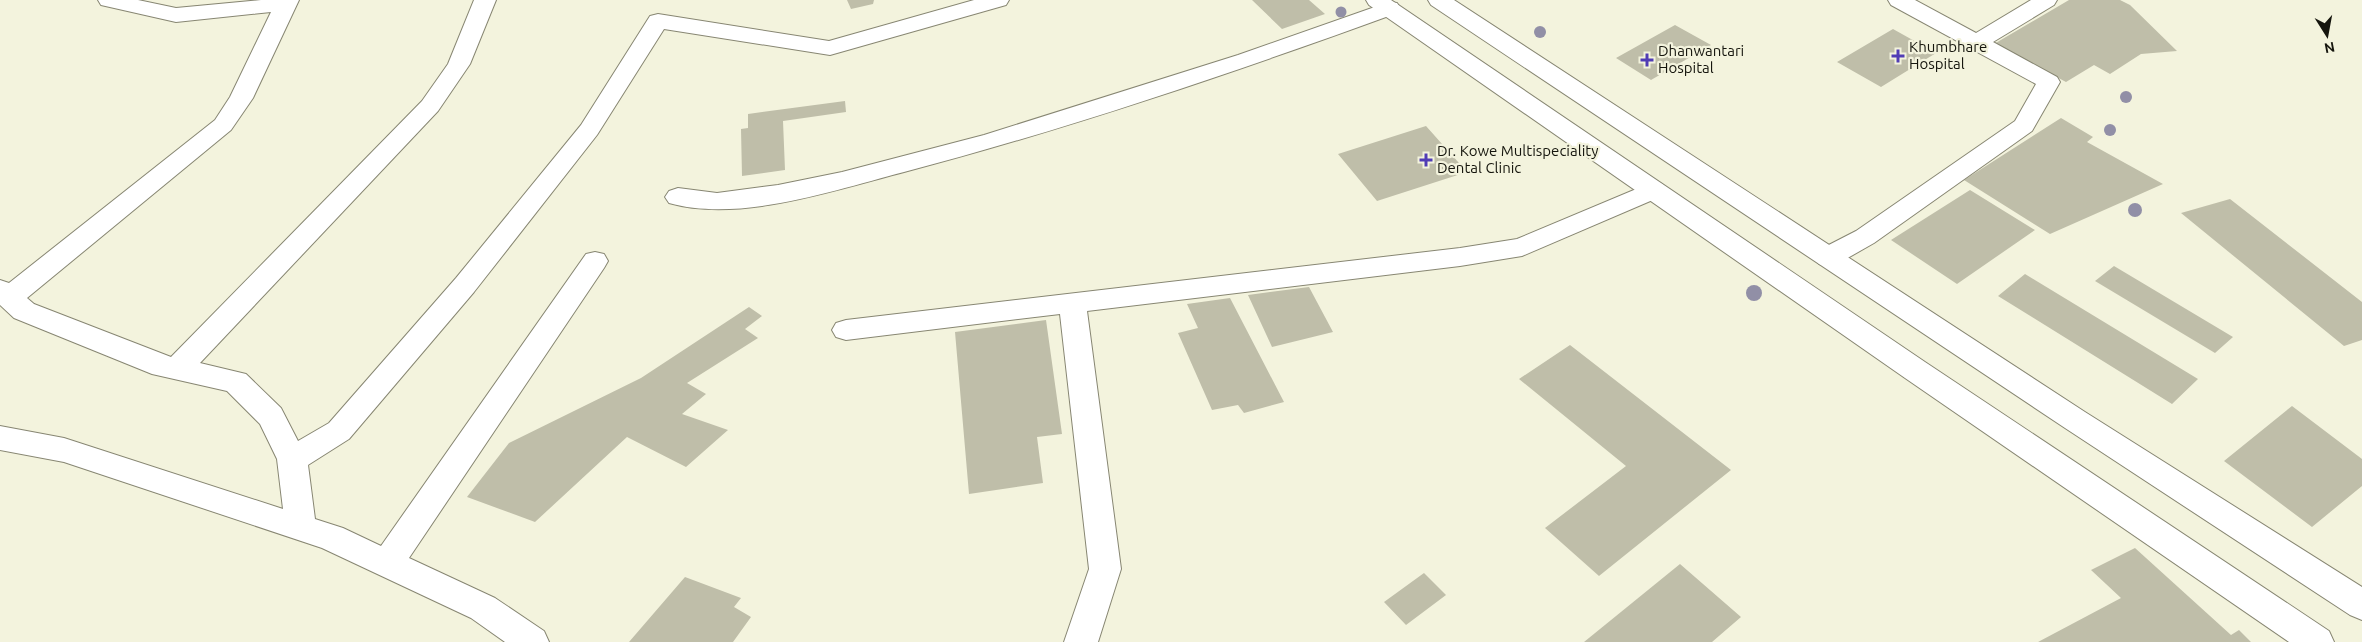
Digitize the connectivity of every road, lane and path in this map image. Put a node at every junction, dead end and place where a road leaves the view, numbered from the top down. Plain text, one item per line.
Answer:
1 (108, 0) edge
2 (485, 0) edge
3 (1439, 0) edge
4 (1899, 0) edge
5 (2046, 0) edge
6 (287, 2) edge
7 (983, 2) edge
8 (1383, 4) edge
9 (1977, 42) junction
10 (1653, 190) junction
11 (678, 197) dead end
12 (1828, 257) junction
13 (595, 261) dead end
14 (4, 294) edge
15 (1073, 305) junction
16 (846, 330) dead end
17 (177, 369) junction
18 (0, 438) edge
19 (292, 459) junction
20 (301, 528) junction
21 (387, 564) junction
22 (2362, 606) edge
23 (532, 642) edge
24 (1081, 642) edge
25 (2317, 642) edge

1 - 6 main road
2 - 17 main road
3 - 12 main road
4 - 9 main road
5 - 9 main road
6 - 14 main road
7 - 19 main road
8 - 10 main road
8 - 11 main road
9 - 12 main road
10 - 15 main road
10 - 25 main road
12 - 22 main road
13 - 21 main road
14 - 17 main road
15 - 16 main road
15 - 24 main road
17 - 19 main road
18 - 20 main road
19 - 20 main road
20 - 21 main road
21 - 23 main road

